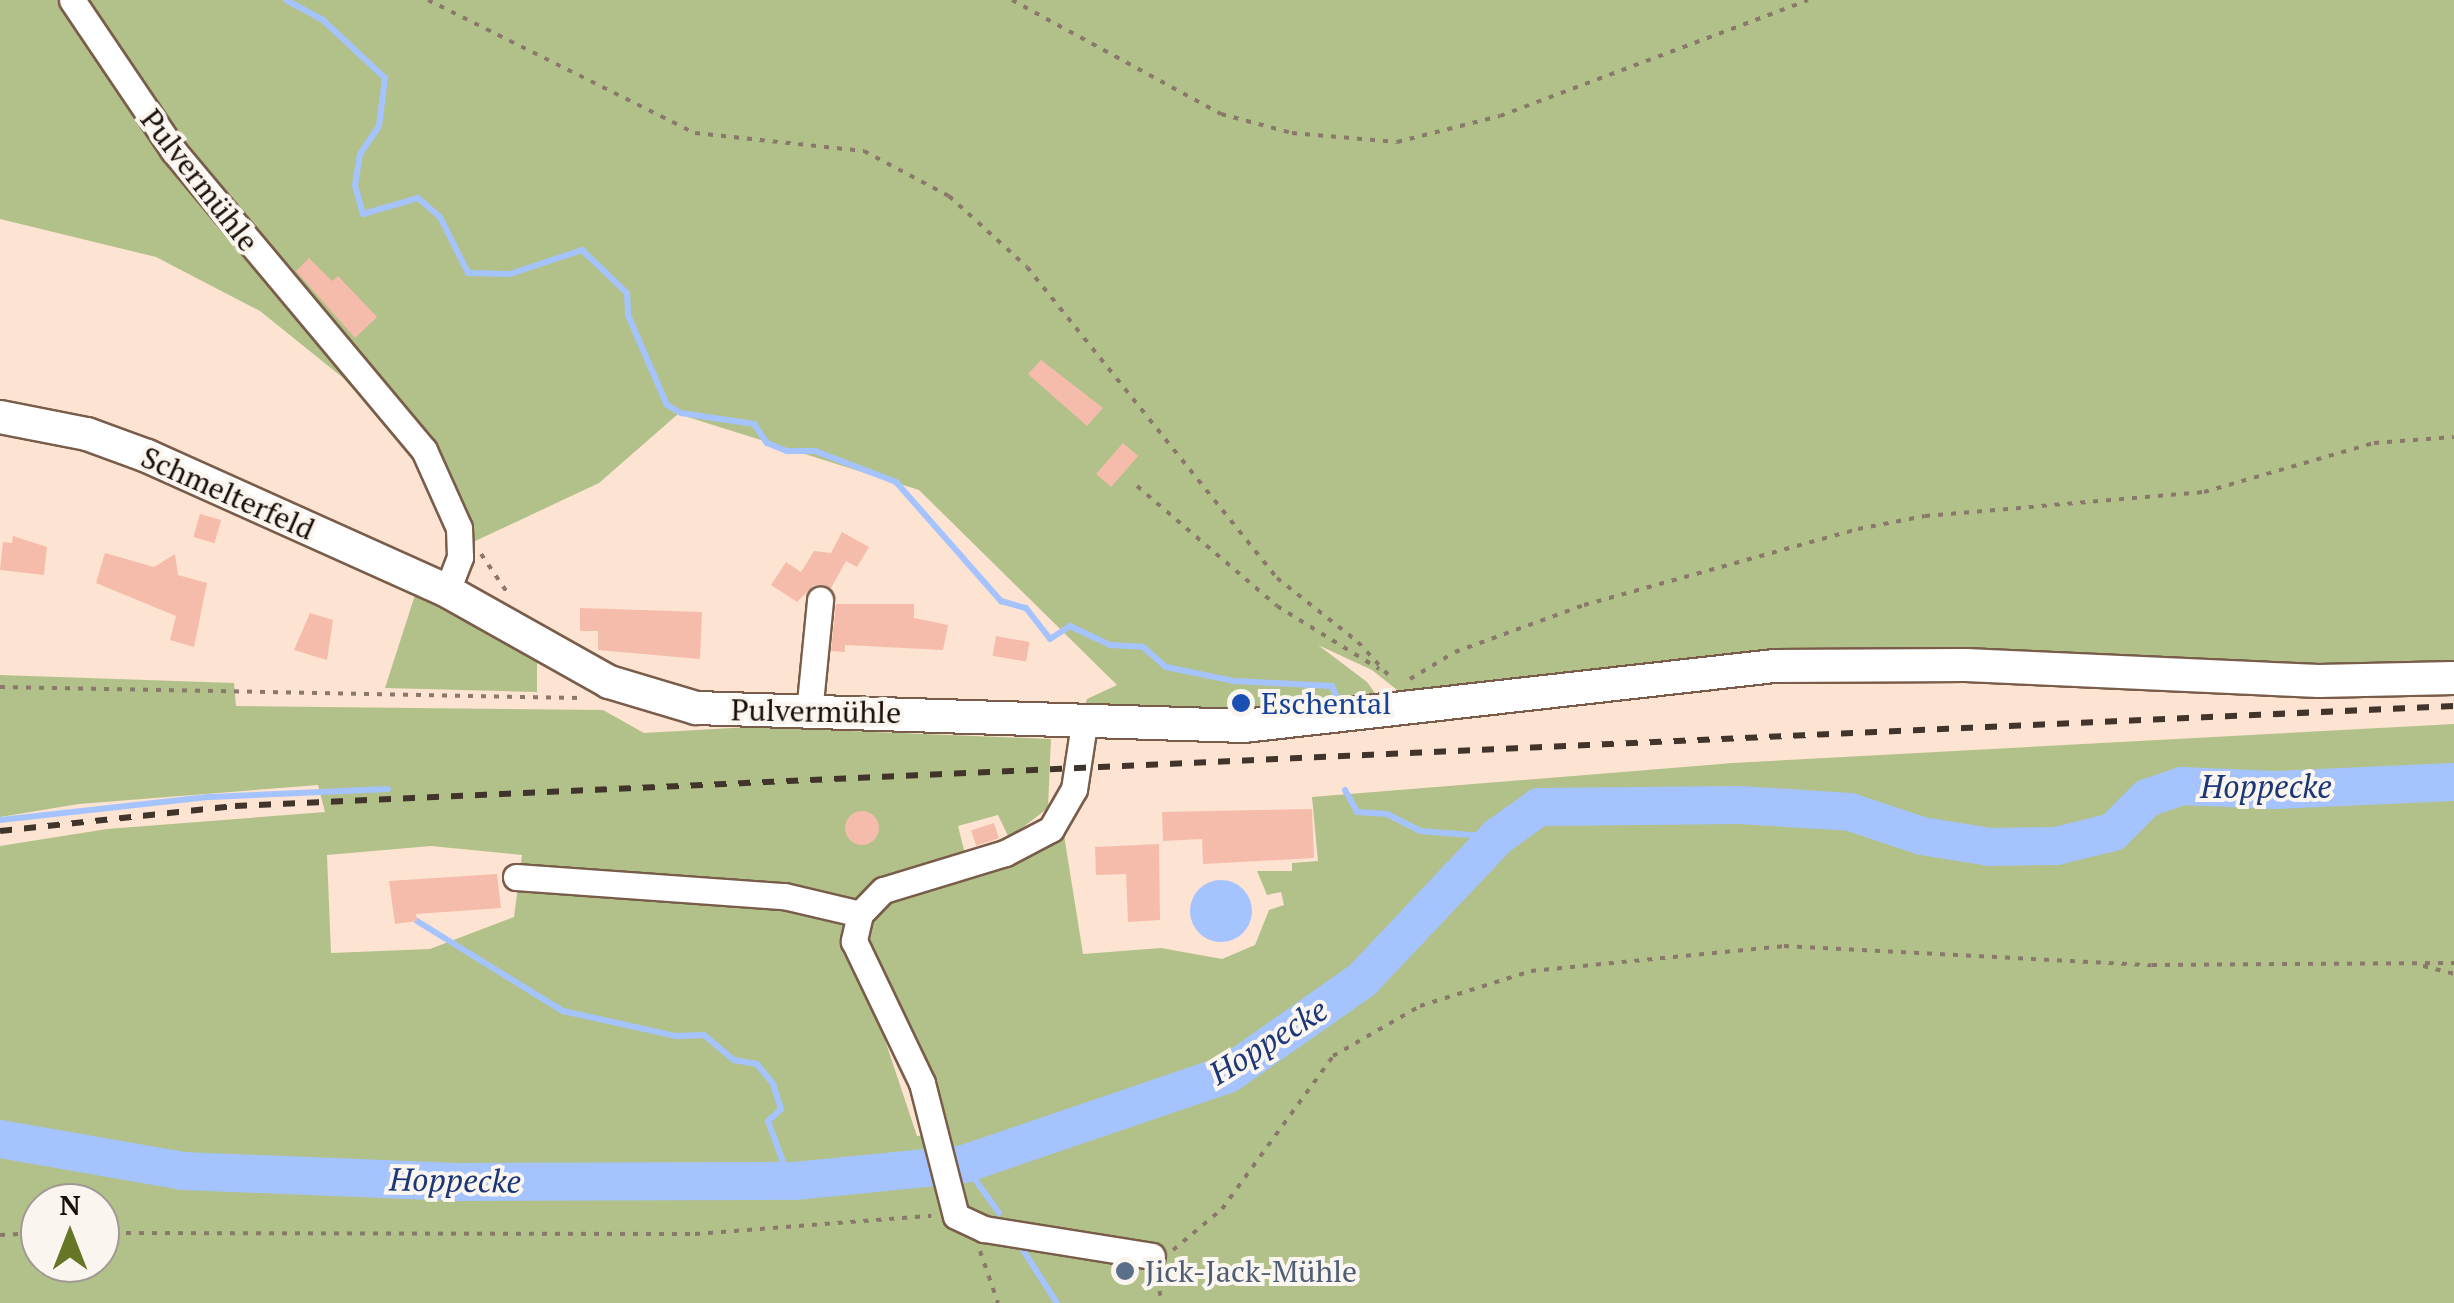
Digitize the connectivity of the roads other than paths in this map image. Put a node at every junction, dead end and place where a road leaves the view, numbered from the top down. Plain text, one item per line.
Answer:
1 (72, 0) edge
2 (0, 417) edge
3 (448, 591) junction
4 (820, 600) dead end
5 (2454, 678) edge
6 (808, 713) junction
7 (1084, 724) junction
8 (516, 878) dead end
9 (860, 914) junction
10 (1152, 1256) road end

1 - 3 street, Pulvermühle
2 - 3 main road, Schmelterfeld
3 - 6 main road, Pulvermühle
4 - 6 street
5 - 7 main road, Pulvermühle
6 - 7 main road, Pulvermühle
7 - 9 street
8 - 9 street
9 - 10 street

